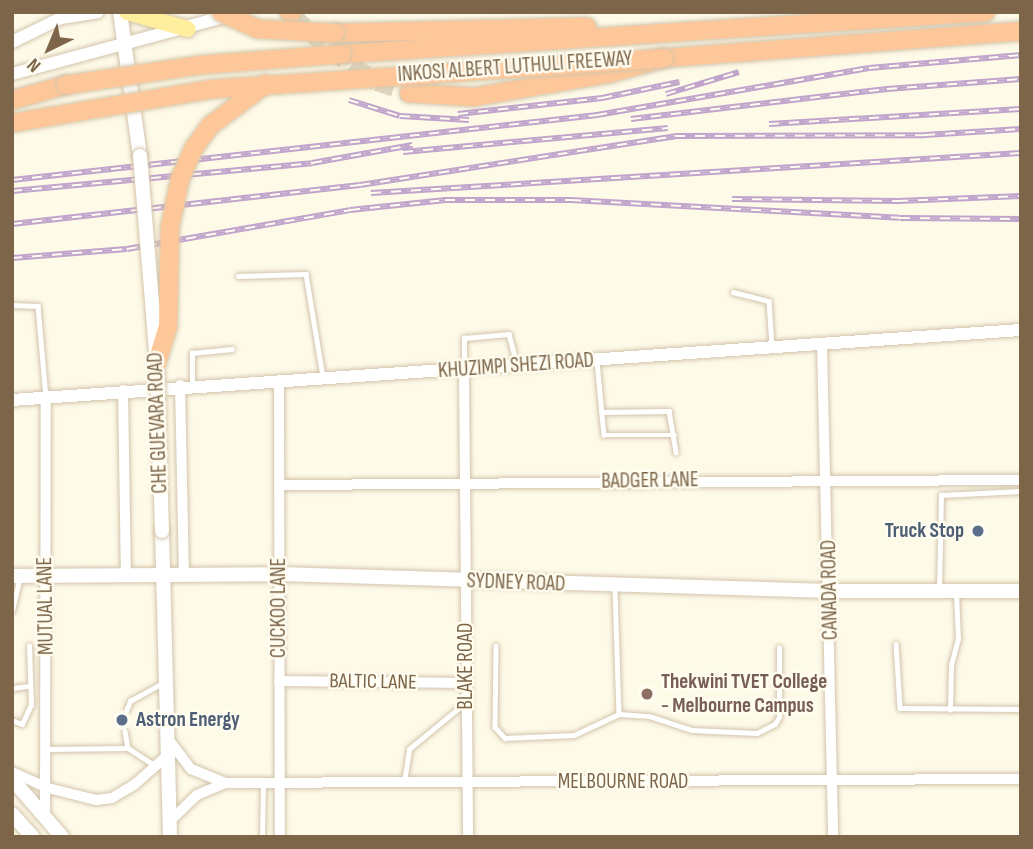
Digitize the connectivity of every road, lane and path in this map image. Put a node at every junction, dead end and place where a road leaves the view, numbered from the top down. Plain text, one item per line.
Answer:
1 (98, 12) edge
2 (120, 12) edge
3 (127, 12) edge
4 (220, 12) edge
5 (238, 12) edge
6 (986, 12) edge
7 (195, 27) junction
8 (706, 30) junction
9 (1021, 31) edge
10 (12, 42) edge
11 (128, 45) junction
12 (664, 58) junction
13 (12, 74) edge
14 (266, 84) junction
15 (66, 85) junction
16 (12, 90) edge
17 (409, 93) tunnel mouth
18 (12, 100) edge
19 (12, 122) edge
20 (237, 276) dead end
21 (733, 292) dead end
22 (12, 305) edge
23 (1021, 330) edge
24 (822, 344) junction
25 (772, 347) junction
26 (232, 348) dead end
27 (597, 360) junction
28 (157, 362) junction
29 (517, 366) junction
30 (464, 370) junction
31 (323, 377) junction
32 (279, 380) junction
33 (186, 385) junction
34 (123, 390) junction
35 (46, 397) junction
36 (12, 400) edge
37 (601, 412) junction
38 (675, 435) junction
39 (676, 452) dead end
40 (828, 479) junction
41 (1021, 480) edge
42 (466, 483) junction
43 (279, 485) junction
44 (1021, 491) edge
45 (279, 574) junction
46 (184, 575) junction
47 (16, 576) edge
48 (46, 576) junction
49 (126, 576) junction
50 (164, 576) junction
51 (467, 582) junction
52 (615, 586) junction
53 (1021, 590) edge
54 (830, 591) junction
55 (939, 591) junction
56 (956, 591) junction
57 (12, 611) edge
58 (896, 643) dead end
59 (29, 646) dead end
60 (496, 646) dead end
61 (779, 648) dead end
62 (167, 680) junction
63 (279, 681) junction
64 (466, 683) junction
65 (29, 686) junction
66 (12, 688) edge
67 (466, 702) junction
68 (1021, 709) edge
69 (950, 710) junction
70 (125, 711) dead end
71 (619, 714) junction
72 (12, 720) edge
73 (125, 731) dead end
74 (169, 747) junction
75 (128, 748) junction
76 (48, 749) junction
77 (156, 766) junction
78 (12, 772) edge
79 (12, 779) edge
80 (1021, 779) edge
81 (832, 781) junction
82 (468, 782) junction
83 (225, 783) junction
84 (404, 783) junction
85 (263, 784) junction
86 (279, 784) junction
87 (48, 788) junction
88 (12, 814) edge
89 (45, 815) junction
90 (170, 821) junction
91 (33, 837) edge
92 (62, 837) edge
93 (170, 837) edge
94 (262, 837) edge
95 (280, 837) edge
96 (468, 837) edge
97 (833, 837) edge

1 - 10 street
2 - 11 main road, CHE GUEVARA ROAD
3 - 7 main road
4 - 8 highway, bridge
5 - 7 street
6 - 8 highway, INKOSI ALBERT LUTHULI FREEWAY
7 - 11 street
8 - 15 highway, INKOSI ALBERT LUTHULI FREEWAY, bridge
9 - 12 highway, INKOSI ALBERT LUTHULI FREEWAY
11 - 13 street
11 - 28 main road, CHE GUEVARA ROAD, bridge
12 - 14 highway, INKOSI ALBERT LUTHULI FREEWAY, bridge
12 - 17 highway
14 - 19 highway, INKOSI ALBERT LUTHULI FREEWAY, bridge
14 - 28 highway, bridge
15 - 16 highway
15 - 18 highway, INKOSI ALBERT LUTHULI FREEWAY
20 - 31 lane
21 - 25 lane
22 - 35 lane
23 - 24 street, KHUZIMPI SHEZI ROAD
24 - 25 street, KHUZIMPI SHEZI ROAD
24 - 40 street, CANADA ROAD
25 - 27 street, KHUZIMPI SHEZI ROAD
26 - 33 lane
27 - 29 street, KHUZIMPI SHEZI ROAD
27 - 37 lane
28 - 50 main road, CHE GUEVARA ROAD, bridge
29 - 30 street, KHUZIMPI SHEZI ROAD
29 - 30 lane
30 - 31 street, KHUZIMPI SHEZI ROAD
30 - 42 street, BLAKE ROAD
31 - 32 street, KHUZIMPI SHEZI ROAD
32 - 33 street, KHUZIMPI SHEZI ROAD
32 - 43 street, CUCKOO LANE
33 - 34 street, KHUZIMPI SHEZI ROAD
33 - 46 street, CHE GUEVARA ROAD
34 - 35 street, KHUZIMPI SHEZI ROAD
34 - 49 street, CHE GUEVARA ROAD
35 - 36 street, KHUZIMPI SHEZI ROAD
35 - 48 street, MUTUAL LANE
37 - 38 lane
37 - 38 lane
38 - 39 lane
40 - 41 street, BADGER LANE
40 - 42 street, BADGER LANE
40 - 54 street, CANADA ROAD
42 - 43 street, BADGER LANE
42 - 51 street, BLAKE ROAD
43 - 45 street, CUCKOO LANE
44 - 55 lane
45 - 46 main road, SYDNEY ROAD
45 - 51 main road, SYDNEY ROAD
45 - 63 street, CUCKOO LANE
46 - 50 main road, SYDNEY ROAD
47 - 48 main road, SYDNEY ROAD
47 - 57 lane
48 - 49 main road, SYDNEY ROAD
48 - 76 street, MUTUAL LANE
49 - 50 main road, SYDNEY ROAD
50 - 62 main road, CHE GUEVARA ROAD
51 - 52 main road, SYDNEY ROAD
51 - 64 street, BLAKE ROAD
52 - 54 main road, SYDNEY ROAD
52 - 71 lane
53 - 56 main road, SYDNEY ROAD
54 - 55 main road, SYDNEY ROAD
54 - 81 street, CANADA ROAD
55 - 56 main road, SYDNEY ROAD
56 - 69 lane
58 - 69 lane
59 - 65 lane
60 - 71 lane
61 - 71 lane
62 - 70 lane
62 - 74 main road, CHE GUEVARA ROAD
63 - 64 street, BALTIC LANE
63 - 86 street, CUCKOO LANE
64 - 67 street, BLAKE ROAD
65 - 66 lane
65 - 72 lane
67 - 82 street, BLAKE ROAD
67 - 84 lane
68 - 69 lane
73 - 75 lane
74 - 77 street
74 - 83 street, MELBOURNE ROAD
74 - 90 main road, CHE GUEVARA ROAD
75 - 76 lane
75 - 77 lane
76 - 87 street, MUTUAL LANE
77 - 87 street
78 - 87 street
79 - 89 main road
80 - 81 street, MELBOURNE ROAD
81 - 82 street, MELBOURNE ROAD
81 - 97 street, CANADA ROAD
82 - 84 street, MELBOURNE ROAD
82 - 96 street, BLAKE ROAD
83 - 85 street, MELBOURNE ROAD
83 - 90 street, MELBOURNE ROAD
84 - 86 street, MELBOURNE ROAD
85 - 86 street, MELBOURNE ROAD
85 - 94 lane
86 - 95 street, CUCKOO LANE
87 - 89 street, MUTUAL LANE
88 - 91 main road
89 - 92 main road
90 - 93 main road, CHE GUEVARA ROAD

